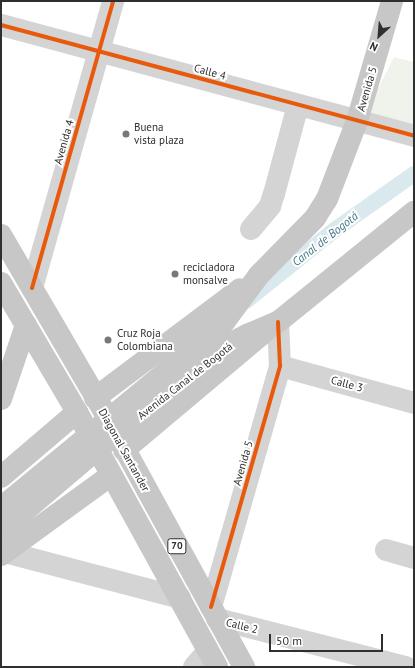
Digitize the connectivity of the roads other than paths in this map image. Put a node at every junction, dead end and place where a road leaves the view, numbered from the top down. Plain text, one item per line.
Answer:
1 (113, 1) edge
2 (392, 1) edge
3 (1, 24) edge
4 (99, 51) junction
5 (298, 105) junction
6 (357, 122) junction
7 (414, 136) edge
8 (414, 212) edge
9 (315, 218) joint
10 (251, 229) dead end
11 (1, 235) edge
12 (259, 275) junction
13 (2, 286) edge
14 (32, 288) junction
15 (278, 322) junction
16 (26, 325) junction
17 (280, 366) junction
18 (95, 398) junction
19 (1, 399) edge
20 (414, 403) edge
21 (77, 412) junction
22 (124, 450) junction
23 (111, 475) junction
24 (1, 477) edge
25 (1, 508) edge
26 (1, 531) edge
27 (386, 550) dead end
28 (3, 553) edge
29 (414, 558) edge
30 (180, 598) junction
31 (214, 613) junction
32 (212, 659) edge
33 (194, 667) edge
34 (244, 667) edge
35 (406, 667) edge

1 - 4 street, Avenida 4
2 - 6 main road, Avenida 5
3 - 4 street, Calle 4
4 - 5 street, Calle 4
4 - 14 street, Avenida 4
5 - 6 street, Calle 4
5 - 10 street
6 - 7 street, Calle 4
6 - 9 main road, Avenida 5
8 - 15 main road, Avenida Canal de Bogotá
9 - 12 main road, Avenida Canal de Bogotá
11 - 14 main road, Diagonal Santander / 70
12 - 18 main road
12 - 25 main road, Avenida Canal de Bogotá, bridge
13 - 16 main road, 70
14 - 18 main road, Diagonal Santander / 70
15 - 17 street, Avenida 5
15 - 22 main road
15 - 26 main road, Avenida Canal de Bogotá, bridge
16 - 19 main road
16 - 21 main road, 70
17 - 20 street, Calle 3
17 - 31 street, Avenida 5
18 - 22 main road, Diagonal Santander / 70
21 - 23 main road, 70
21 - 24 main road
22 - 31 main road, Diagonal Santander / 70
23 - 28 main road
23 - 30 main road, 70
27 - 29 street
28 - 30 street
30 - 32 main road, 70
31 - 34 main road, Diagonal Santander / 70
31 - 35 street, Calle 2
32 - 33 street

